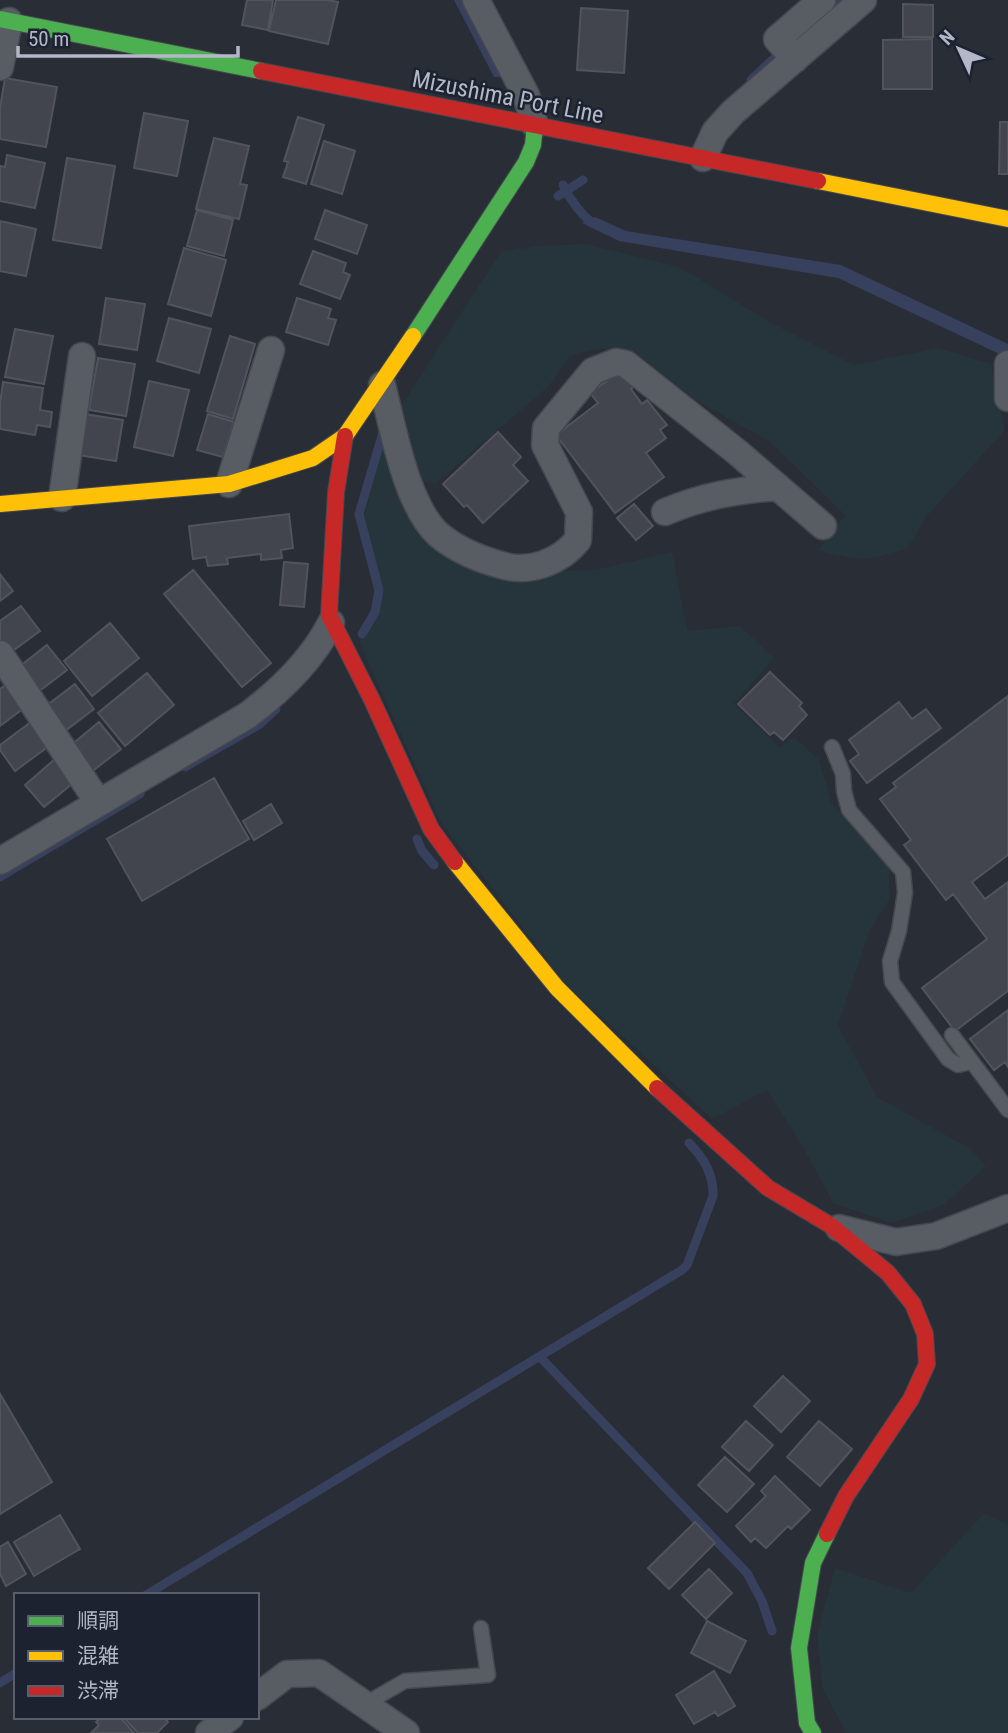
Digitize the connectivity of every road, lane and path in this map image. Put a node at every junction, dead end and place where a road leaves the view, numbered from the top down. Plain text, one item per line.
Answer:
1 (476, 0) edge
2 (822, 0) edge
3 (863, 0) edge
4 (4, 20) edge
5 (790, 53) junction
6 (0, 67) edge
7 (535, 125) junction
8 (704, 158) junction
9 (1008, 219) edge
10 (271, 350) dead end
11 (82, 356) dead end
12 (1008, 363) edge
13 (382, 385) junction
14 (1008, 398) edge
15 (345, 436) junction
16 (229, 484) junction
17 (778, 487) junction
18 (62, 498) junction
19 (0, 504) edge
20 (665, 512) dead end
21 (823, 526) dead end
22 (331, 623) junction
23 (0, 654) edge
24 (832, 747) dead end
25 (95, 797) junction
26 (0, 861) edge
27 (952, 1035) dead end
28 (970, 1062) junction
29 (1008, 1110) edge
30 (1008, 1208) edge
31 (830, 1225) junction
32 (481, 1628) dead end
33 (259, 1695) edge
34 (365, 1704) junction
35 (227, 1719) edge
36 (805, 1730) edge
37 (209, 1733) edge
38 (406, 1733) edge

1 - 7 street
2 - 5 street
3 - 5 street
4 - 6 street
4 - 7 street, Mizushima Port Line
5 - 8 street
7 - 8 street, Mizushima Port Line
7 - 13 street
8 - 9 street, Mizushima Port Line
10 - 16 street
11 - 18 street
12 - 14 street
13 - 15 street
13 - 17 street
15 - 16 street
15 - 22 street
16 - 18 street
17 - 20 street
17 - 21 street
18 - 19 street
22 - 25 street
22 - 31 street
23 - 25 street
24 - 28 lane
25 - 26 street
27 - 28 lane
28 - 29 lane
30 - 31 street
31 - 36 street
32 - 34 lane
33 - 34 street
34 - 38 street
35 - 37 street

